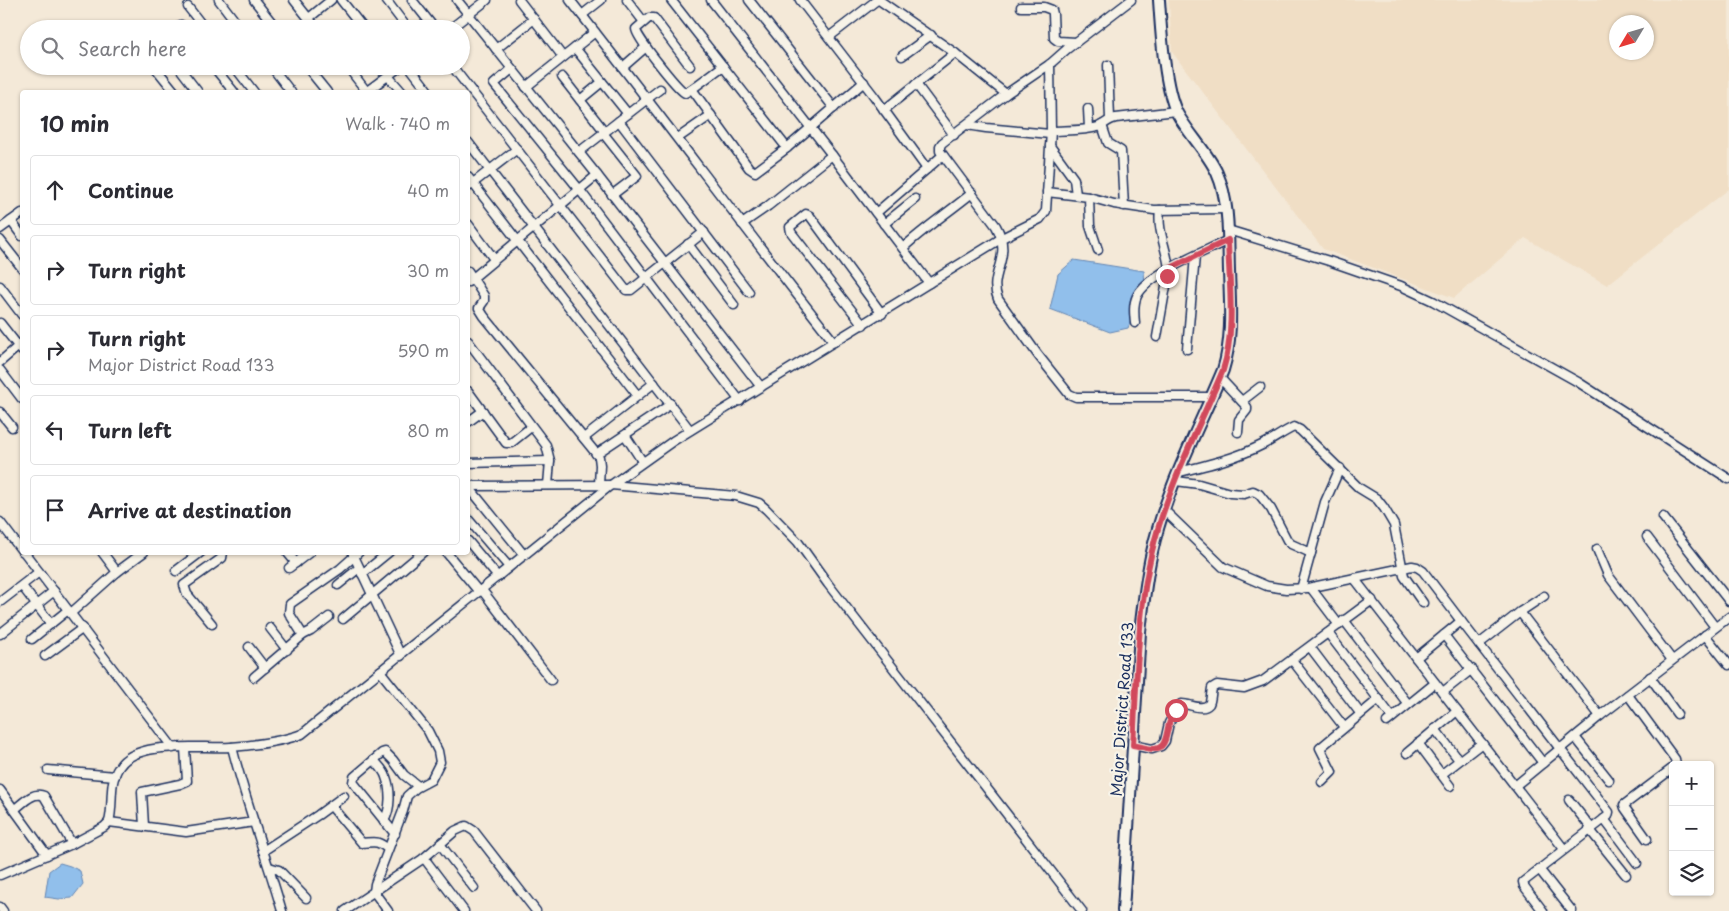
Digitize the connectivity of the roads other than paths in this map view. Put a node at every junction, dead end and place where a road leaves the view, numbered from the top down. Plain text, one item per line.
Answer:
1 (219, 0) edge
2 (254, 0) edge
3 (294, 0) edge
4 (331, 0) edge
5 (341, 0) edge
6 (386, 0) edge
7 (412, 0) edge
8 (457, 0) edge
9 (487, 0) edge
10 (518, 0) edge
11 (570, 0) edge
12 (601, 0) edge
13 (628, 0) edge
14 (670, 0) edge
15 (711, 0) edge
16 (749, 0) edge
17 (800, 0) edge
18 (878, 0) edge
19 (1131, 0) edge
20 (1160, 0) edge
21 (890, 2) edge
22 (188, 6) dead end
23 (1021, 7) dead end
24 (468, 15) junction
25 (582, 15) junction
26 (309, 18) joint
27 (198, 20) edge
28 (234, 20) edge
29 (270, 20) edge
30 (357, 20) edge
31 (401, 20) edge
32 (428, 20) edge
33 (462, 20) edge
34 (534, 20) junction
35 (644, 22) junction
36 (595, 32) junction
37 (931, 35) junction
38 (829, 37) junction
39 (1076, 42) junction
40 (646, 47) junction
41 (575, 48) junction
42 (496, 49) junction
43 (955, 53) junction
44 (902, 56) dead end
45 (564, 57) junction
46 (1050, 64) junction
47 (1108, 65) dead end
48 (690, 66) dead end
49 (723, 66) junction
50 (623, 67) junction
51 (512, 69) junction
52 (161, 75) edge
53 (185, 75) edge
54 (220, 75) edge
55 (241, 75) edge
56 (278, 75) edge
57 (313, 75) edge
58 (353, 75) edge
59 (415, 75) edge
60 (459, 75) edge
61 (388, 76) joint
62 (562, 77) dead end
63 (602, 82) junction
64 (864, 82) junction
65 (916, 84) junction
66 (526, 87) junction
67 (660, 89) dead end
68 (692, 89) junction
69 (173, 90) edge
70 (196, 90) edge
71 (232, 90) edge
72 (252, 90) edge
73 (289, 90) edge
74 (325, 90) edge
75 (365, 90) edge
76 (370, 90) edge
77 (400, 90) edge
78 (427, 90) edge
79 (1006, 94) junction
80 (648, 99) junction
81 (580, 100) junction
82 (834, 108) junction
83 (1088, 109) dead end
84 (884, 110) junction
85 (1176, 110) junction
86 (628, 114) junction
87 (711, 115) junction
88 (1110, 119) junction
89 (619, 121) junction
90 (967, 125) junction
91 (1102, 125) junction
92 (811, 128) junction
93 (1089, 128) junction
94 (1050, 132) junction
95 (604, 133) junction
96 (954, 135) junction
97 (678, 138) junction
98 (470, 145) edge
99 (1050, 146) junction
100 (787, 148) junction
101 (517, 150) junction
102 (579, 152) junction
103 (832, 155) junction
104 (943, 156) junction
105 (927, 169) junction
106 (490, 170) junction
107 (597, 174) junction
108 (470, 181) edge
109 (470, 183) edge
110 (579, 189) junction
111 (1047, 192) junction
112 (972, 194) junction
113 (612, 195) junction
114 (1076, 195) junction
115 (1089, 197) junction
116 (915, 199) dead end
117 (561, 204) junction
118 (1124, 206) junction
119 (1160, 210) junction
120 (1226, 210) junction
121 (876, 213) junction
122 (20, 214) edge
123 (11, 221) junction
124 (742, 224) junction
125 (884, 224) junction
126 (470, 227) edge
127 (534, 227) junction
128 (0, 230) edge
129 (704, 232) junction
130 (20, 233) edge
131 (1228, 235) junction
132 (1002, 238) junction
133 (0, 240) edge
134 (518, 240) junction
135 (688, 244) junction
136 (903, 248) junction
137 (1098, 250) dead end
138 (1195, 256) junction
139 (494, 259) junction
140 (664, 262) junction
141 (20, 265) edge
142 (1169, 269) junction
143 (470, 276) edge
144 (646, 277) junction
145 (470, 278) edge
146 (929, 283) junction
147 (0, 286) edge
148 (749, 292) dead end
149 (734, 305) dead end
150 (20, 312) edge
151 (882, 314) junction
152 (0, 323) edge
153 (1135, 323) dead end
154 (863, 325) junction
155 (1157, 337) dead end
156 (834, 342) junction
157 (470, 344) edge
158 (20, 346) edge
159 (20, 348) edge
160 (1187, 349) dead end
161 (0, 350) edge
162 (3, 359) edge
163 (0, 370) edge
164 (1220, 378) junction
165 (654, 383) junction
166 (1260, 387) dead end
167 (761, 388) junction
168 (470, 394) edge
169 (20, 396) edge
170 (638, 396) junction
171 (1211, 397) junction
172 (740, 401) junction
173 (1242, 401) junction
174 (671, 404) junction
175 (482, 411) junction
176 (0, 412) edge
177 (470, 420) edge
178 (12, 427) dead end
179 (531, 427) junction
180 (690, 430) junction
181 (1238, 432) dead end
182 (625, 435) junction
183 (584, 438) junction
184 (596, 454) junction
185 (550, 460) junction
186 (642, 462) junction
187 (470, 463) edge
188 (1340, 468) junction
189 (1178, 477) junction
190 (1729, 479) edge
191 (548, 485) junction
192 (598, 485) junction
193 (611, 485) junction
194 (470, 486) edge
195 (470, 488) edge
196 (1164, 510) junction
197 (1663, 517) dead end
198 (470, 521) edge
199 (0, 522) edge
200 (1647, 536) dead end
201 (470, 543) edge
202 (20, 548) edge
203 (1597, 549) dead end
204 (1311, 553) junction
205 (25, 555) edge
206 (104, 555) edge
207 (134, 555) edge
208 (197, 555) edge
209 (222, 555) edge
210 (288, 555) edge
211 (306, 555) edge
212 (354, 555) edge
213 (355, 555) edge
214 (385, 555) edge
215 (419, 555) edge
216 (449, 555) edge
217 (524, 556) junction
218 (509, 567) junction
219 (1402, 568) junction
220 (176, 571) dead end
221 (361, 571) junction
222 (39, 572) junction
223 (118, 572) junction
224 (498, 577) junction
225 (1354, 578) junction
226 (338, 585) dead end
227 (22, 586) junction
228 (1311, 588) junction
229 (1301, 589) junction
230 (54, 591) junction
231 (480, 591) junction
232 (372, 593) junction
233 (1544, 596) dead end
234 (1372, 600) junction
235 (1729, 601) edge
236 (0, 602) edge
237 (1423, 603) dead end
238 (37, 605) junction
239 (70, 611) junction
240 (1520, 612) junction
241 (329, 617) dead end
242 (1729, 617) edge
243 (343, 619) dead end
244 (1461, 621) junction
245 (1341, 622) junction
246 (51, 624) junction
247 (212, 624) dead end
248 (1715, 627) junction
249 (83, 628) junction
250 (270, 628) dead end
251 (1328, 633) junction
252 (0, 634) edge
253 (303, 635) junction
254 (1444, 635) junction
255 (1705, 635) junction
256 (32, 639) dead end
257 (1479, 644) junction
258 (249, 647) dead end
259 (1310, 647) junction
260 (287, 650) junction
261 (45, 656) dead end
262 (401, 656) junction
263 (1416, 658) junction
264 (1292, 660) junction
265 (1672, 660) junction
266 (1729, 664) edge
267 (265, 668) junction
268 (1472, 669) junction
269 (380, 672) junction
270 (254, 677) dead end
271 (1650, 677) junction
272 (551, 680) dead end
273 (1436, 683) junction
274 (1442, 692) junction
275 (1628, 695) junction
276 (1379, 699) junction
277 (1408, 704) junction
278 (1457, 710) junction
279 (1360, 714) junction
280 (1677, 714) dead end
281 (1600, 716) junction
282 (1344, 727) junction
283 (1435, 729) junction
284 (1575, 737) junction
285 (1418, 743) junction
286 (1482, 743) junction
287 (1133, 745) junction
288 (232, 747) junction
289 (173, 748) junction
290 (185, 748) junction
291 (1560, 749) junction
292 (1407, 753) dead end
293 (374, 760) junction
294 (1458, 760) junction
295 (1675, 761) edge
296 (1543, 763) junction
297 (48, 770) dead end
298 (1669, 771) edge
299 (1442, 774) junction
300 (115, 776) junction
301 (1609, 780) dead end
302 (1322, 782) dead end
303 (418, 786) junction
304 (1450, 786) dead end
305 (1516, 786) junction
306 (0, 790) edge
307 (344, 796) dead end
308 (1569, 800) dead end
309 (331, 806) junction
310 (15, 809) junction
311 (1604, 819) junction
312 (384, 821) junction
313 (109, 822) junction
314 (254, 822) junction
315 (144, 826) junction
316 (1591, 829) junction
317 (395, 834) junction
318 (1646, 838) dead end
319 (72, 844) junction
320 (440, 844) junction
321 (388, 848) junction
322 (1564, 849) junction
323 (264, 851) junction
324 (47, 855) junction
325 (424, 858) junction
326 (1637, 863) dead end
327 (269, 867) junction
328 (1539, 869) junction
329 (0, 875) edge
330 (1626, 875) dead end
331 (474, 888) dead end
332 (374, 892) junction
333 (306, 898) dead end
334 (0, 907) edge
335 (386, 908) edge
336 (3, 911) edge
337 (282, 911) edge
338 (345, 911) edge
339 (376, 911) edge
340 (464, 911) edge
341 (536, 911) edge
342 (1082, 911) edge
343 (1123, 911) edge
344 (1544, 911) edge
345 (1572, 911) edge

1 - 28 street
2 - 29 street
3 - 26 street
4 - 26 street
5 - 30 street
6 - 31 street
7 - 32 street
8 - 24 street
9 - 24 street
10 - 34 street
11 - 25 street
12 - 25 street
13 - 35 street
14 - 49 street
15 - 92 street
16 - 82 street
17 - 38 street
18 - 21 street
18 - 38 street
19 - 39 street
20 - 85 main road, Major District Road 133
21 - 37 street
22 - 27 street
23 - 39 street
24 - 33 street
24 - 42 street
25 - 36 street
34 - 42 street
34 - 45 street
35 - 40 street
35 - 48 street
36 - 41 street
36 - 50 street
37 - 43 street
37 - 44 street
38 - 64 street
39 - 46 street
40 - 50 street
40 - 68 street
41 - 45 street
41 - 63 street
42 - 51 street
43 - 65 street
43 - 79 street
45 - 66 street
46 - 79 street
46 - 94 street
47 - 88 street
49 - 68 street
49 - 100 street
50 - 80 street
51 - 66 street
51 - 110 street
52 - 69 street
53 - 70 street
54 - 71 street
55 - 72 street
56 - 73 street
57 - 74 street
58 - 75 street
59 - 78 street
60 - 101 street
61 - 76 street
61 - 77 street
62 - 81 street
63 - 81 street
63 - 86 street
64 - 82 street
64 - 84 street
65 - 84 street
65 - 96 street
66 - 102 street
67 - 80 street
68 - 87 street
79 - 90 street
80 - 86 street
80 - 97 street
81 - 95 street
82 - 92 street
83 - 93 street
84 - 105 street
85 - 88 street
85 - 120 main road, Major District Road 133
86 - 89 street
87 - 97 street
87 - 100 street
88 - 91 street
89 - 95 street
89 - 129 street
90 - 94 street
90 - 96 street
91 - 93 street
91 - 118 street
92 - 100 street
92 - 103 street
93 - 94 street
94 - 99 street
95 - 102 street
95 - 113 street
96 - 104 street
97 - 124 street
98 - 106 street
99 - 111 street
99 - 114 street
101 - 106 street
101 - 117 street
102 - 107 street
103 - 121 street
103 - 124 street
104 - 105 street
104 - 112 street
105 - 121 street
106 - 108 street
106 - 127 street
107 - 110 street
107 - 113 street
109 - 134 street
110 - 117 street
110 - 144 street
111 - 114 street
111 - 132 street
112 - 132 street
112 - 136 street
113 - 140 street
114 - 115 street
115 - 118 street
115 - 137 street
116 - 125 street
117 - 127 street
117 - 144 street
118 - 119 street
119 - 120 street
119 - 142 street
120 - 131 main road, Major District Road 133
121 - 125 street
122 - 123 street
123 - 128 street
123 - 130 street
124 - 156 street
125 - 136 street
126 - 139 street
127 - 134 street
127 - 165 street
129 - 135 street
129 - 148 street
131 - 138 street
131 - 164 main road, Major District Road 133
131 - 190 street
132 - 146 street
132 - 171 street
133 - 141 street
134 - 139 street
134 - 170 street
135 - 140 street
135 - 149 street
136 - 146 street
138 - 142 street
138 - 160 street
139 - 143 street
140 - 144 street
140 - 167 street
142 - 153 street
142 - 155 street
144 - 172 street
145 - 183 street
146 - 151 street
147 - 150 street
151 - 154 street
151 - 154 street
152 - 158 street
154 - 156 street
156 - 167 street
157 - 179 street
159 - 162 street
161 - 162 street
163 - 169 street
164 - 171 main road, Major District Road 133
164 - 173 street
165 - 170 street
165 - 174 street
166 - 173 street
167 - 172 street
168 - 175 street
170 - 183 street
171 - 189 main road, Major District Road 133
172 - 180 street
173 - 181 street
174 - 180 street
174 - 182 street
175 - 177 street
175 - 179 street
176 - 178 street
179 - 185 street
180 - 186 street
182 - 184 street
182 - 186 street
183 - 184 street
184 - 192 street
185 - 187 street
185 - 191 street
186 - 193 street
188 - 189 street
188 - 204 street
188 - 219 street
189 - 196 main road, Major District Road 133
189 - 204 street
191 - 192 street
191 - 194 street
192 - 193 street
193 - 217 street
193 - 342 street
195 - 217 street
196 - 229 street
196 - 287 main road, Major District Road 133
197 - 235 street
198 - 218 street
199 - 202 street
200 - 248 street
201 - 224 street
203 - 265 street
204 - 229 street
205 - 222 street
206 - 223 street
207 - 223 street
208 - 220 street
209 - 247 street
210 - 211 street
212 - 253 street
213 - 221 street
214 - 221 street
215 - 232 street
216 - 231 street
217 - 218 street
218 - 224 street
219 - 225 street
219 - 237 street
219 - 244 street
221 - 226 street
221 - 232 street
222 - 227 street
222 - 230 street
223 - 239 street
224 - 231 street
225 - 228 street
225 - 234 street
227 - 236 street
227 - 238 street
228 - 229 street
228 - 245 street
230 - 238 street
230 - 239 street
231 - 262 street
231 - 272 street
232 - 243 street
232 - 262 street
233 - 240 street
234 - 245 street
234 - 263 street
238 - 246 street
238 - 252 street
239 - 246 street
239 - 249 street
240 - 257 street
240 - 281 street
241 - 253 street
242 - 248 street
244 - 254 street
244 - 257 street
245 - 251 street
245 - 277 street
246 - 256 street
248 - 255 street
249 - 261 street
249 - 289 street
250 - 260 street
251 - 259 street
251 - 276 street
253 - 260 street
254 - 263 street
254 - 268 street
255 - 265 street
255 - 266 street
257 - 291 street
258 - 267 street
259 - 264 street
259 - 279 street
260 - 267 street
262 - 269 street
263 - 273 street
264 - 282 street
264 - 287 street
265 - 271 street
267 - 270 street
268 - 274 street
268 - 296 street
269 - 288 street
269 - 303 street
271 - 275 street
271 - 280 street
273 - 274 street
273 - 277 street
274 - 278 street
275 - 281 street
275 - 295 street
276 - 277 street
276 - 279 street
278 - 283 street
278 - 286 street
279 - 282 street
281 - 284 street
282 - 302 street
283 - 285 street
283 - 294 street
284 - 291 street
284 - 301 street
285 - 292 street
285 - 299 street
286 - 294 street
286 - 305 street
287 - 343 main road, Major District Road 133
288 - 290 street
288 - 314 street
289 - 290 street
289 - 300 street
290 - 315 street
291 - 296 street
291 - 311 street
293 - 303 street
293 - 312 street
293 - 312 street
294 - 299 street
296 - 305 street
297 - 300 street
298 - 318 street
299 - 304 street
300 - 313 street
303 - 317 street
305 - 322 street
306 - 310 street
307 - 309 street
308 - 316 street
309 - 321 street
309 - 323 street
310 - 319 street
310 - 324 street
311 - 316 street
311 - 326 street
312 - 317 street
313 - 315 street
313 - 319 street
314 - 315 street
314 - 323 street
316 - 322 street
316 - 330 street
317 - 321 street
319 - 324 street
320 - 325 street
320 - 331 street
320 - 341 street
321 - 332 street
322 - 328 street
323 - 327 street
324 - 329 street
325 - 332 street
325 - 340 street
327 - 333 street
327 - 337 street
328 - 344 street
328 - 345 street
332 - 335 street
332 - 338 street
334 - 336 street
335 - 339 street

